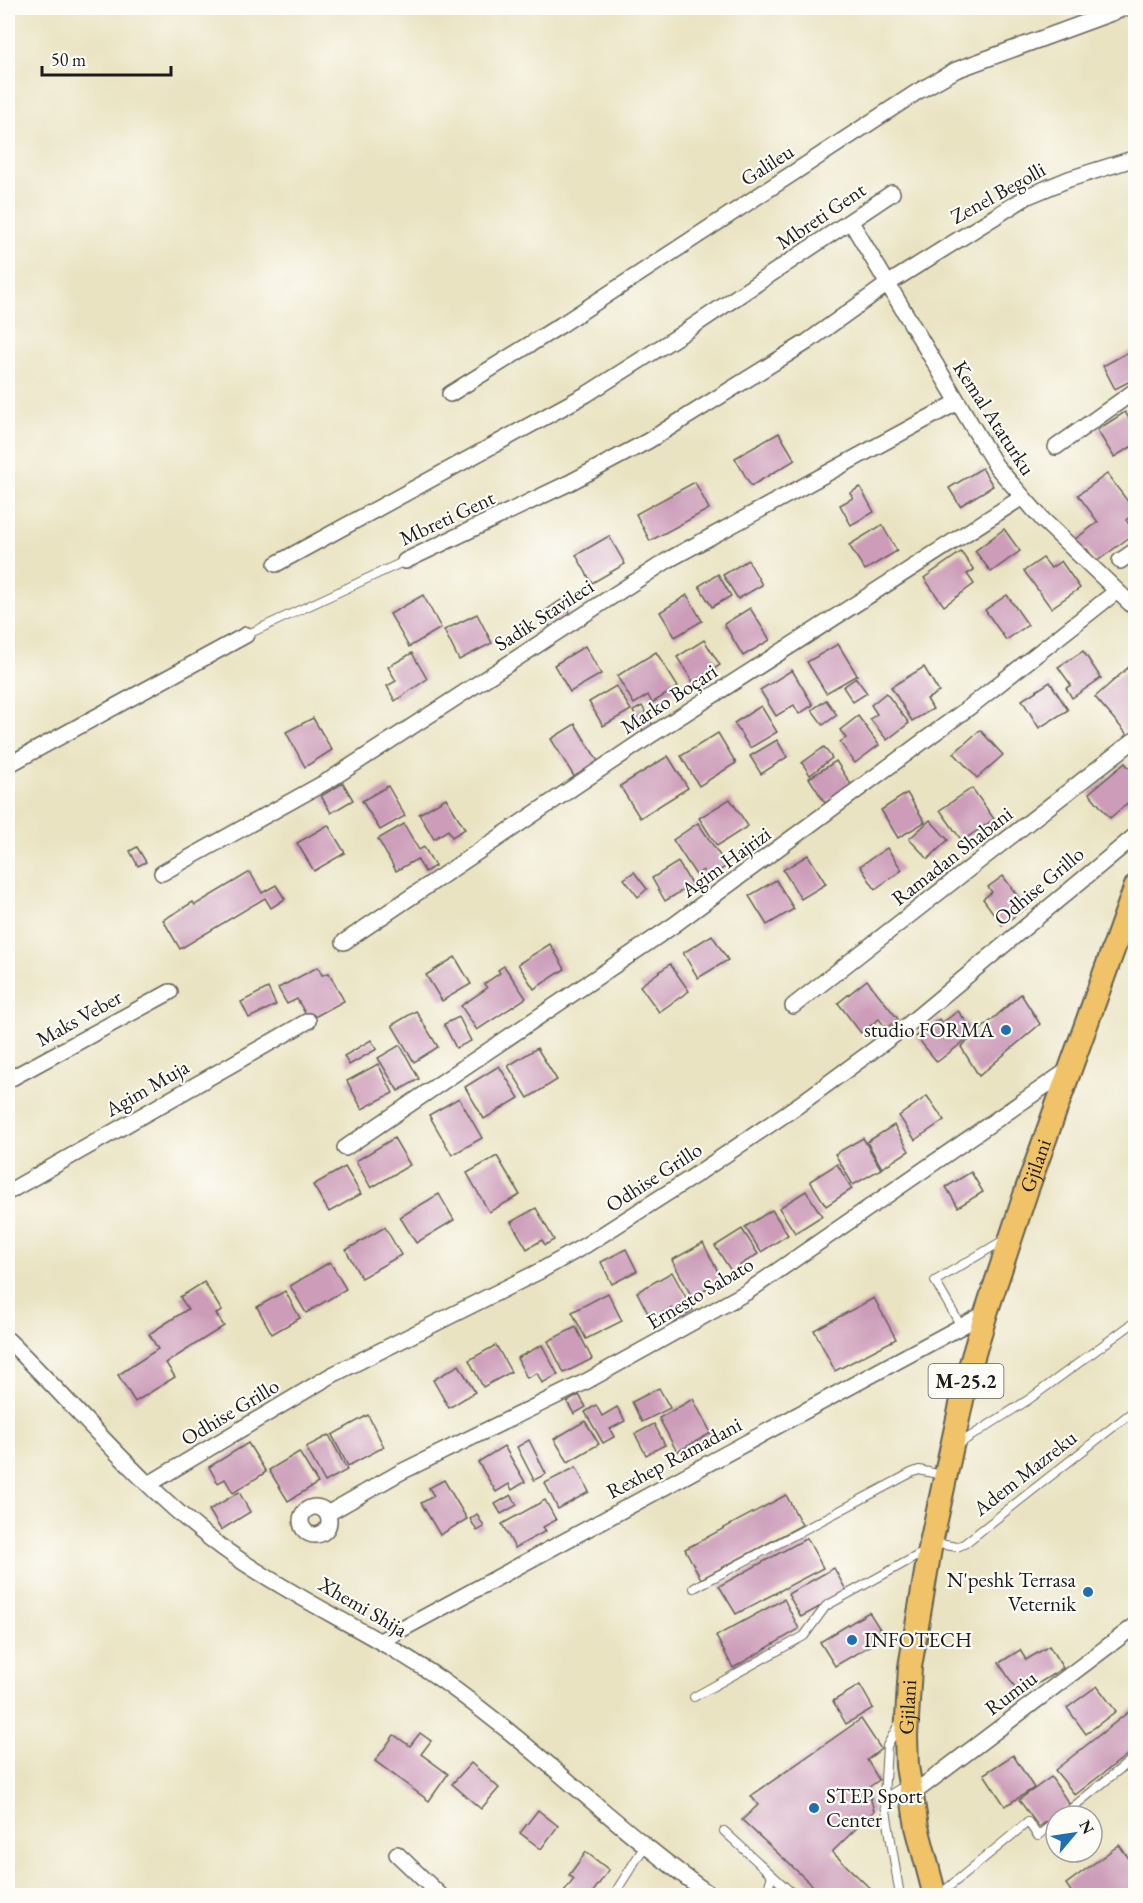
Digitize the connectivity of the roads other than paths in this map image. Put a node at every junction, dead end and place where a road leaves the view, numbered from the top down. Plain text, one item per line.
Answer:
1 (1125, 8) edge
2 (1136, 158) edge
3 (892, 194) dead end
4 (851, 222) junction
5 (889, 283) junction
6 (1136, 390) edge
7 (450, 394) dead end
8 (957, 403) junction
9 (1056, 447) dead end
10 (1021, 498) junction
11 (1136, 550) edge
12 (405, 561) joint
13 (1120, 561) dead end
14 (276, 564) dead end
15 (1117, 591) junction
16 (1136, 609) edge
17 (246, 635) joint
18 (1136, 743) edge
19 (8, 765) edge
20 (1136, 835) edge
21 (162, 873) dead end
22 (1136, 886) edge
23 (344, 942) dead end
24 (170, 992) dead end
25 (793, 1006) dead end
26 (308, 1021) dead end
27 (1071, 1068) junction
28 (8, 1080) edge
29 (345, 1148) dead end
30 (8, 1192) edge
31 (1010, 1236) junction
32 (986, 1313) junction
33 (1136, 1321) edge
34 (961, 1326) junction
35 (8, 1340) edge
36 (1136, 1409) edge
37 (950, 1449) junction
38 (945, 1476) junction
39 (149, 1484) junction
40 (327, 1514) dead end
41 (930, 1546) junction
42 (694, 1588) dead end
43 (1136, 1625) edge
44 (382, 1640) junction
45 (694, 1697) dead end
46 (906, 1711) junction
47 (1136, 1755) edge
48 (911, 1789) junction
49 (884, 1798) junction
50 (1077, 1804) edge
51 (724, 1831) dead end
52 (1044, 1831) edge
53 (646, 1845) junction
54 (397, 1854) dead end
55 (772, 1875) junction
56 (441, 1896) edge
57 (613, 1896) edge
58 (712, 1896) edge
59 (766, 1896) edge
60 (795, 1896) edge
61 (900, 1896) edge
62 (936, 1896) edge

1 - 7 street, Galileu
2 - 5 street, Zenel Begolli
3 - 4 street, Mbreti Gent
4 - 5 street, Kemal Ataturku
4 - 14 street, Mbreti Gent
5 - 8 street, Kemal Ataturku
5 - 12 street, Mbreti Gent
6 - 9 street
8 - 10 street, Kemal Ataturku
8 - 21 street, Sadik Stavileci
10 - 15 street, Kemal Ataturku
10 - 23 street, Marko Boçari
11 - 13 street
12 - 17 lane, Mbreti Gent
15 - 16 street, Kemal Ataturku
15 - 29 street, Agim Hajrizi
17 - 19 street, Mbreti Gent
18 - 25 street, Ramadan Shabani
20 - 39 street, Odhise Grillo
22 - 27 main road, Gjilani / M-25.2
24 - 28 street, Maks Veber
26 - 30 street, Agim Muja
27 - 31 main road, Gjilani / M-25.2
27 - 40 street, Ernesto Sabato
31 - 32 main road, Gjilani / M-25.2
31 - 34 lane
32 - 34 street, Rexhep Ramadani
32 - 37 main road, Gjilani / M-25.2
33 - 37 lane
34 - 44 street, Rexhep Ramadani
35 - 39 street, Xhemi Shija
36 - 41 lane, Adem Mazreku
37 - 38 main road, Gjilani / M-25.2
38 - 41 main road, Gjilani / M-25.2
38 - 42 lane
39 - 44 street, Xhemi Shija
41 - 45 lane
41 - 46 main road, Gjilani / M-25.2
43 - 48 street, Rumiu
44 - 53 street, Xhemi Shija
46 - 48 main road, Gjilani / M-25.2
46 - 49 lane
47 - 50 lane
48 - 49 lane
48 - 62 main road, Gjilani / M-25.2
49 - 61 lane
51 - 55 lane
52 - 62 lane
53 - 57 lane
53 - 58 street, Xhemi Shija
54 - 56 street
55 - 59 lane
55 - 60 lane

